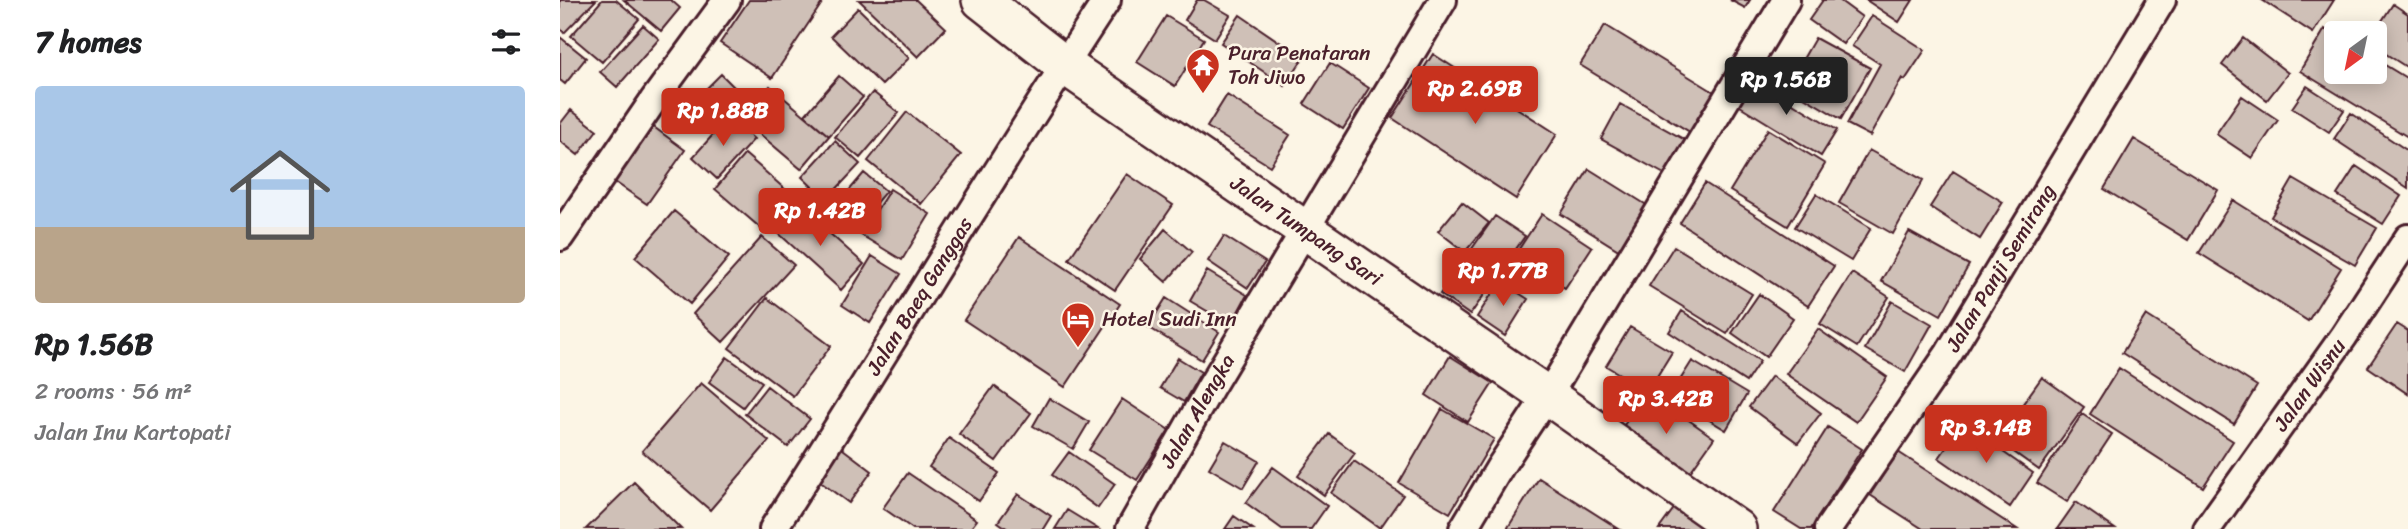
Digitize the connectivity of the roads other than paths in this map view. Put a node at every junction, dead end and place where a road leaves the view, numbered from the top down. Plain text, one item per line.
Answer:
1 (727, 0) edge
2 (981, 0) edge
3 (1107, 0) edge
4 (1443, 0) edge
5 (1786, 0) edge
6 (2162, 0) edge
7 (1064, 65) junction
8 (1304, 230) junction
9 (560, 237) edge
10 (2408, 238) edge
11 (1553, 387) junction
12 (773, 529) edge
13 (1130, 529) edge
14 (1463, 529) edge
15 (1737, 529) edge
16 (1828, 529) edge
17 (2207, 529) edge

1 - 9 street
2 - 7 main road, Jalan Tumpang Sari
3 - 7 street, Jalan Baeq Ganggas
4 - 8 street, Jalan Alengka
5 - 11 street
6 - 16 street, Jalan Panji Semirang
7 - 8 main road, Jalan Tumpang Sari
7 - 12 street, Jalan Baeq Ganggas
8 - 11 main road, Jalan Tumpang Sari
8 - 13 street, Jalan Alengka
10 - 17 street, Jalan Wisnu
11 - 14 street
11 - 15 main road, Jalan Tumpang Sari

